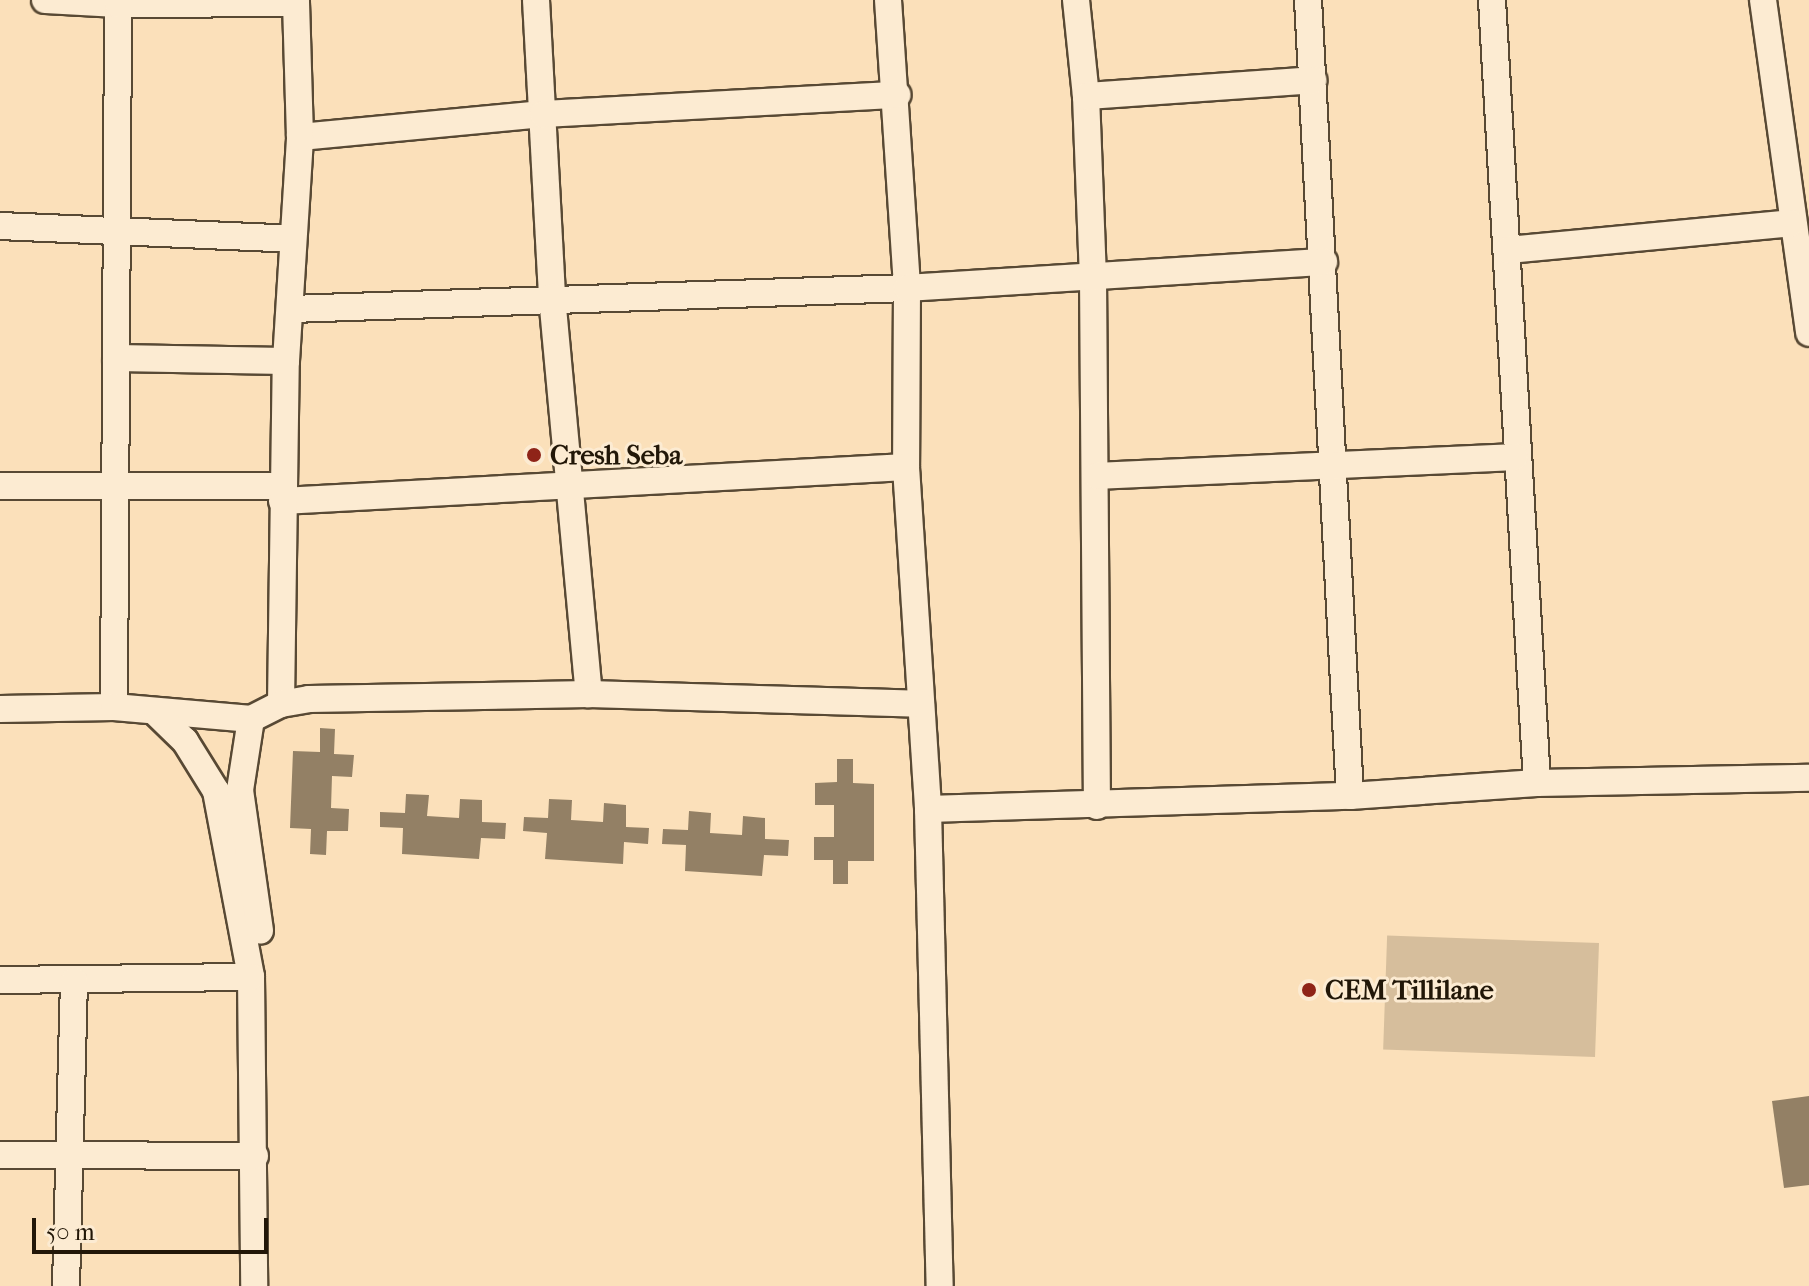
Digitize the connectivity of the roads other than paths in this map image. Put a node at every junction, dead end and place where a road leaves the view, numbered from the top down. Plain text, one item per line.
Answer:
1 (45, 0) edge
2 (536, 0) edge
3 (888, 0) edge
4 (1076, 0) edge
5 (1308, 0) edge
6 (1492, 0) edge
7 (1763, 0) edge
8 (296, 1) edge
9 (118, 4) junction
10 (1313, 80) junction
11 (897, 95) junction
12 (1086, 96) junction
13 (543, 114) junction
14 (300, 137) junction
15 (1791, 223) junction
16 (0, 226) edge
17 (117, 232) junction
18 (293, 239) junction
19 (1508, 250) junction
20 (1324, 262) junction
21 (1093, 277) junction
22 (907, 288) junction
23 (552, 297) junction
24 (291, 309) junction
25 (1809, 333) edge
26 (116, 358) junction
27 (286, 361) junction
28 (1515, 457) junction
29 (1335, 462) junction
30 (906, 467) junction
31 (1097, 476) junction
32 (0, 486) edge
33 (569, 487) junction
34 (116, 488) junction
35 (282, 494) junction
36 (589, 694) junction
37 (281, 704) junction
38 (919, 704) junction
39 (114, 707) junction
40 (0, 709) edge
41 (157, 714) junction
42 (251, 719) junction
43 (1809, 778) edge
44 (1537, 783) junction
45 (1350, 796) junction
46 (1097, 806) junction
47 (928, 809) junction
48 (251, 977) junction
49 (0, 980) edge
50 (74, 981) junction
51 (0, 1155) edge
52 (67, 1156) junction
53 (255, 1156) junction
54 (66, 1286) edge
55 (254, 1286) edge
56 (269, 1286) edge
57 (940, 1286) edge

1 - 9 street
2 - 13 street
3 - 11 street
4 - 12 street
5 - 10 street
6 - 19 street
7 - 15 street
8 - 9 street
8 - 14 street
9 - 17 street
10 - 12 street
10 - 20 street
11 - 13 street
11 - 22 street
12 - 21 street
13 - 14 street
13 - 23 street
14 - 18 street
15 - 19 street
15 - 25 street
16 - 17 street
17 - 18 street
17 - 26 street
18 - 24 street
19 - 28 street
20 - 21 street
20 - 29 street
21 - 22 street
21 - 31 street
22 - 23 street
22 - 30 street
23 - 24 street
23 - 33 street
24 - 27 street
26 - 27 street
26 - 34 street
27 - 35 street
28 - 29 street
28 - 44 street
29 - 31 street
29 - 45 street
30 - 33 street
30 - 38 street
31 - 46 street
32 - 34 street
33 - 35 street
33 - 36 street
34 - 35 street
34 - 39 street
35 - 37 street
36 - 37 street
36 - 38 street
37 - 42 street
38 - 47 street
39 - 40 street
39 - 41 street
41 - 42 street
41 - 48 street
42 - 56 street
43 - 44 street
44 - 45 street
45 - 46 street
46 - 47 street
47 - 57 street
48 - 50 street
48 - 53 street
49 - 50 street
50 - 52 street
51 - 52 street
52 - 53 street
52 - 54 street
53 - 55 street

